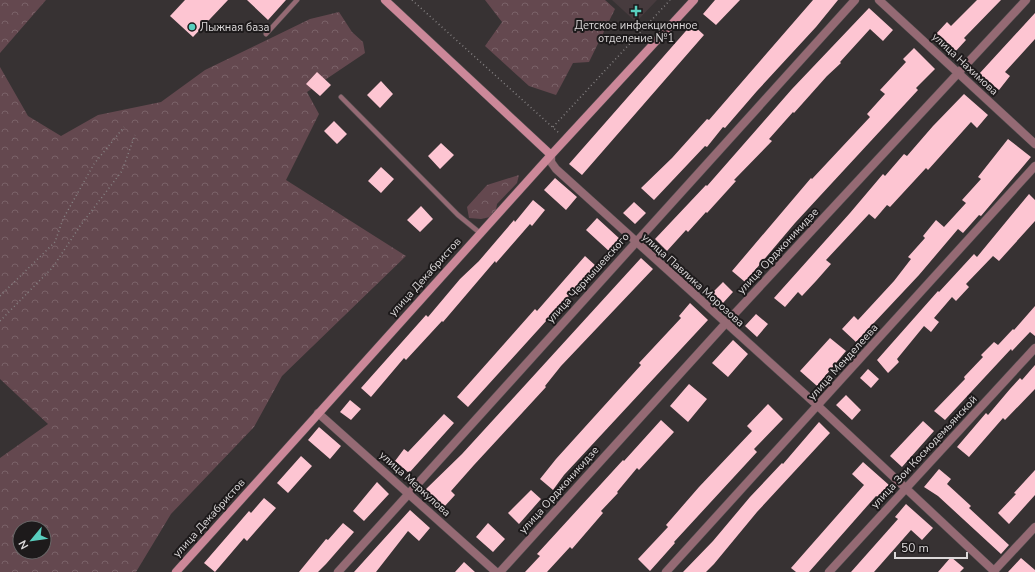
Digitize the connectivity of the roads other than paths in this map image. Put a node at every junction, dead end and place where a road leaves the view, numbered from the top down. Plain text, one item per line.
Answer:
1 (297, 0) edge
2 (385, 0) edge
3 (694, 0) edge
4 (855, 0) edge
5 (879, 0) edge
6 (1026, 0) edge
7 (266, 34) dead end
8 (958, 72) junction
9 (341, 97) dead end
10 (1035, 144) edge
11 (551, 155) junction
12 (1035, 166) edge
13 (480, 234) junction
14 (636, 243) junction
15 (725, 324) junction
16 (1035, 348) edge
17 (818, 406) junction
18 (318, 413) junction
19 (906, 488) junction
20 (408, 493) junction
21 (1035, 527) edge
22 (176, 572) edge
23 (338, 572) edge
24 (496, 572) edge
25 (500, 572) edge
26 (666, 572) edge
27 (829, 572) edge
28 (994, 572) edge

1 - 7 lane
2 - 11 street, улица Павлика Морозова
3 - 11 street, улица Декабристов
4 - 14 street, улица Чернышевского
5 - 8 street, улица Нахимова
6 - 8 street, улица Орджоникидзе
8 - 10 street, улица Нахимова
8 - 15 street, улица Орджоникидзе
9 - 13 lane
11 - 13 street, улица Декабристов
11 - 14 street, улица Павлика Морозова
12 - 17 street, улица Менделеева
13 - 18 street, улица Декабристов
14 - 15 street, улица Павлика Морозова
14 - 20 street, улица Чернышевского
15 - 17 street, улица Павлика Морозова
15 - 25 street, улица Орджоникидзе
16 - 19 street, улица Зои Космодемьянской
17 - 19 street, улица Павлика Морозова
17 - 26 street, улица Менделеева
18 - 20 street, улица Меркулова
18 - 22 street, улица Декабристов
19 - 27 street, улица Зои Космодемьянской
19 - 28 street, улица Павлика Морозова
20 - 23 street, улица Чернышевского
20 - 24 street, улица Меркулова
21 - 28 street

